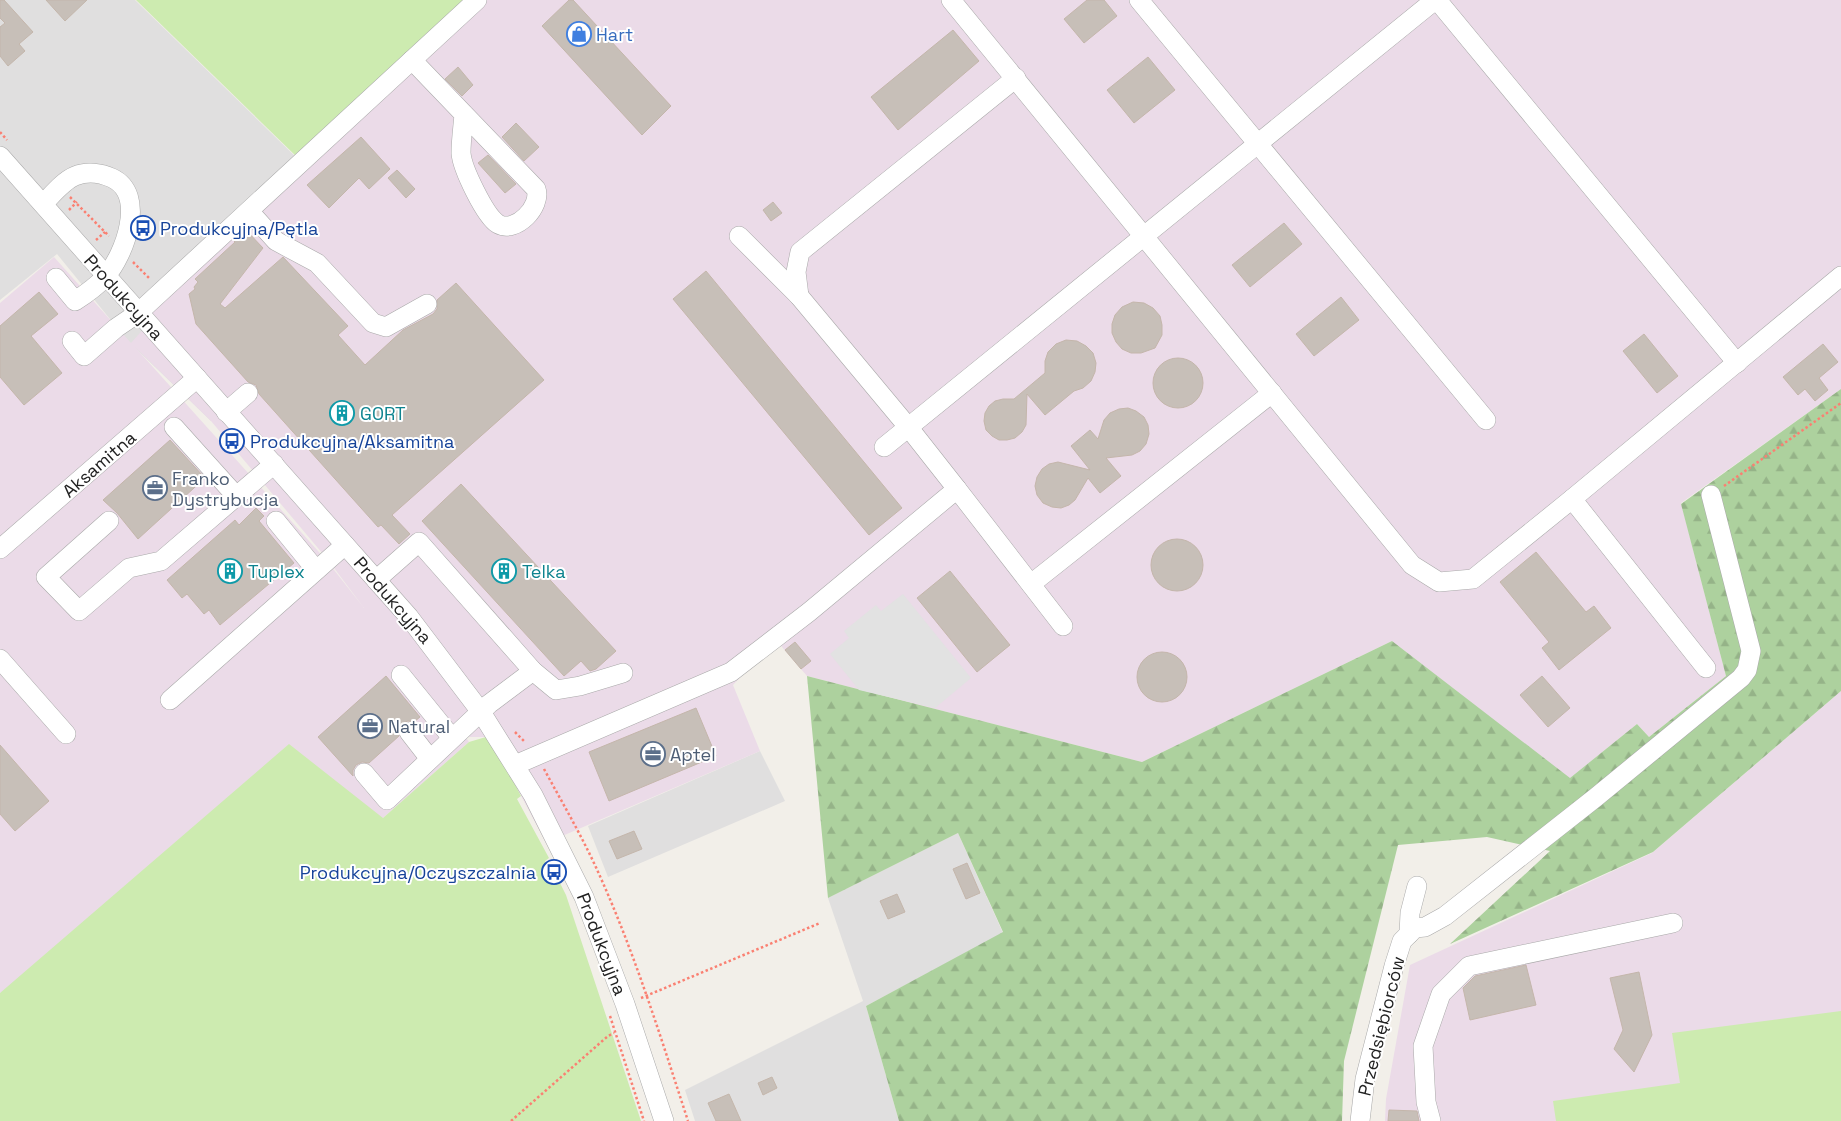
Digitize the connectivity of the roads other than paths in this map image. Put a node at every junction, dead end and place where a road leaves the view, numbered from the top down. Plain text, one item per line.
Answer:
1 (477, 0) edge
2 (951, 0) edge
3 (1139, 0) edge
4 (1436, 0) edge
5 (412, 60) junction
6 (1016, 78) junction
7 (464, 114) junction
8 (1258, 144) junction
9 (0, 156) edge
10 (43, 204) junction
11 (249, 211) junction
12 (739, 236) dead end
13 (1145, 237) junction
14 (106, 276) junction
15 (1841, 276) edge
16 (56, 278) dead end
17 (799, 296) junction
18 (427, 304) dead end
19 (138, 313) junction
20 (72, 341) dead end
21 (1737, 363) junction
22 (197, 378) junction
23 (248, 393) dead end
24 (1272, 393) junction
25 (226, 412) junction
26 (1486, 420) dead end
27 (174, 427) dead end
28 (909, 428) junction
29 (884, 447) dead end
30 (274, 464) junction
31 (957, 489) junction
32 (1711, 495) road end
33 (236, 496) junction
34 (1572, 499) junction
35 (276, 521) dead end
36 (109, 522) dead end
37 (345, 545) junction
38 (0, 549) edge
39 (316, 570) junction
40 (376, 580) junction
41 (1032, 584) junction
42 (1063, 626) dead end
43 (0, 658) edge
44 (1706, 668) dead end
45 (533, 671) junction
46 (623, 673) dead end
47 (400, 676) dead end
48 (170, 700) dead end
49 (481, 712) junction
50 (409, 732) dead end
51 (66, 734) dead end
52 (452, 738) junction
53 (430, 759) junction
54 (515, 765) junction
55 (364, 772) dead end
56 (1417, 886) dead end
57 (1674, 922) dead end
58 (1409, 934) junction
59 (664, 1121) edge
60 (1360, 1121) edge
61 (1430, 1121) edge

1 - 5 street
2 - 6 street
3 - 8 street
4 - 8 street
4 - 21 street
5 - 7 street
5 - 11 street
6 - 13 street
6 - 17 street
7 - 7 street
8 - 13 street
8 - 26 street
9 - 10 street, Produkcyjna
10 - 14 street, Produkcyjna
10 - 14 street
11 - 18 street
11 - 19 street
12 - 17 street
13 - 24 street
13 - 28 street
14 - 16 street
14 - 19 street, Produkcyjna
15 - 21 street
17 - 28 street
19 - 20 street
19 - 22 street, Produkcyjna
21 - 34 street
22 - 25 street, Produkcyjna
22 - 38 street, Aksamitna
23 - 25 street
24 - 34 street
24 - 41 street
25 - 30 street, Produkcyjna
27 - 33 street
28 - 29 street
28 - 31 street
30 - 33 street
30 - 37 street, Produkcyjna
31 - 41 street
31 - 54 street
32 - 58 street
33 - 36 street
34 - 44 street
35 - 39 street
37 - 39 street
37 - 40 street, Produkcyjna
39 - 48 street
40 - 45 street
40 - 49 street, Produkcyjna
41 - 42 street
43 - 51 street
45 - 46 street
45 - 49 street
47 - 52 street
49 - 52 street
49 - 54 street, Produkcyjna
50 - 53 street
52 - 53 street
53 - 55 street
54 - 59 street, Produkcyjna
56 - 58 street
57 - 61 street
58 - 60 street, Przedsiębiorców

